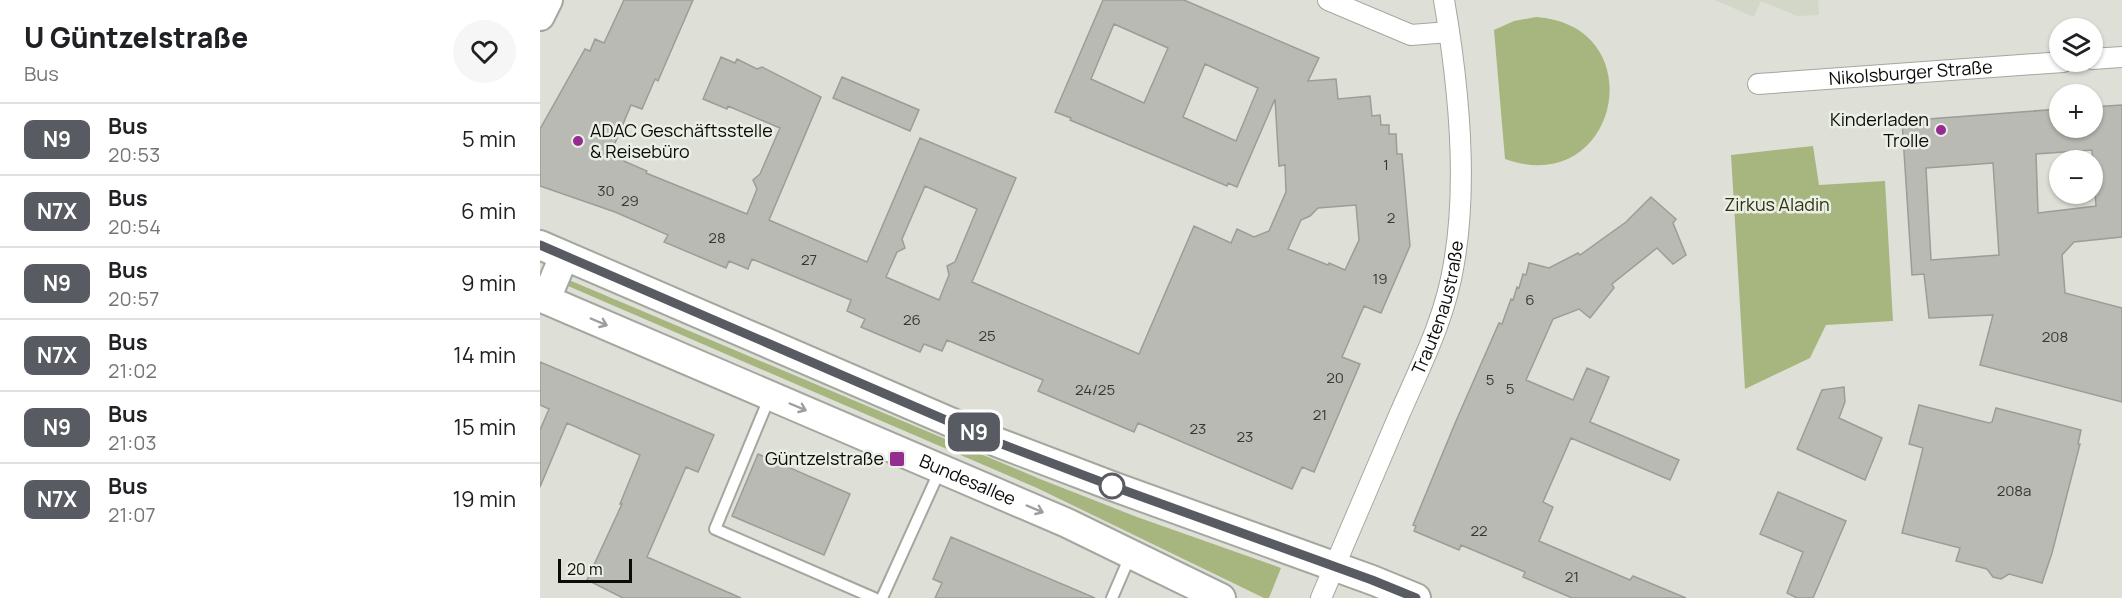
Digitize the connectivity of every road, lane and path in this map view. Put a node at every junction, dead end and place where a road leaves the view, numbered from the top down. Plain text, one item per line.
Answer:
1 (548, 0) edge
2 (1328, 0) edge
3 (1444, 0) edge
4 (540, 15) edge
5 (1449, 32) junction
6 (2122, 57) edge
7 (2103, 58) edge
8 (2049, 63) edge
9 (1758, 84) dead end
10 (552, 251) edge
11 (543, 298) edge
12 (770, 395) junction
13 (940, 468) junction
14 (1132, 553) junction
15 (1335, 566) junction
16 (874, 598) edge
17 (882, 598) edge
18 (1112, 598) edge
19 (1221, 598) edge
20 (1322, 598) edge
21 (1416, 598) edge

1 - 4 main road
2 - 5 street
3 - 5 street, Trautenaustraße
5 - 15 street, Trautenaustraße
6 - 7 street
8 - 9 street, Nikolsburger Straße
10 - 11 main road, Bundesallee
10 - 15 main road, Bundesallee
11 -> 12 main road, Bundesallee
12 -> 13 main road, Bundesallee
12 - 16 lane
13 -> 14 main road, Bundesallee
13 - 17 lane
14 - 18 lane
14 - 19 main road, Bundesallee
15 - 20 street, Trautenaustraße
15 - 21 main road, Bundesallee

